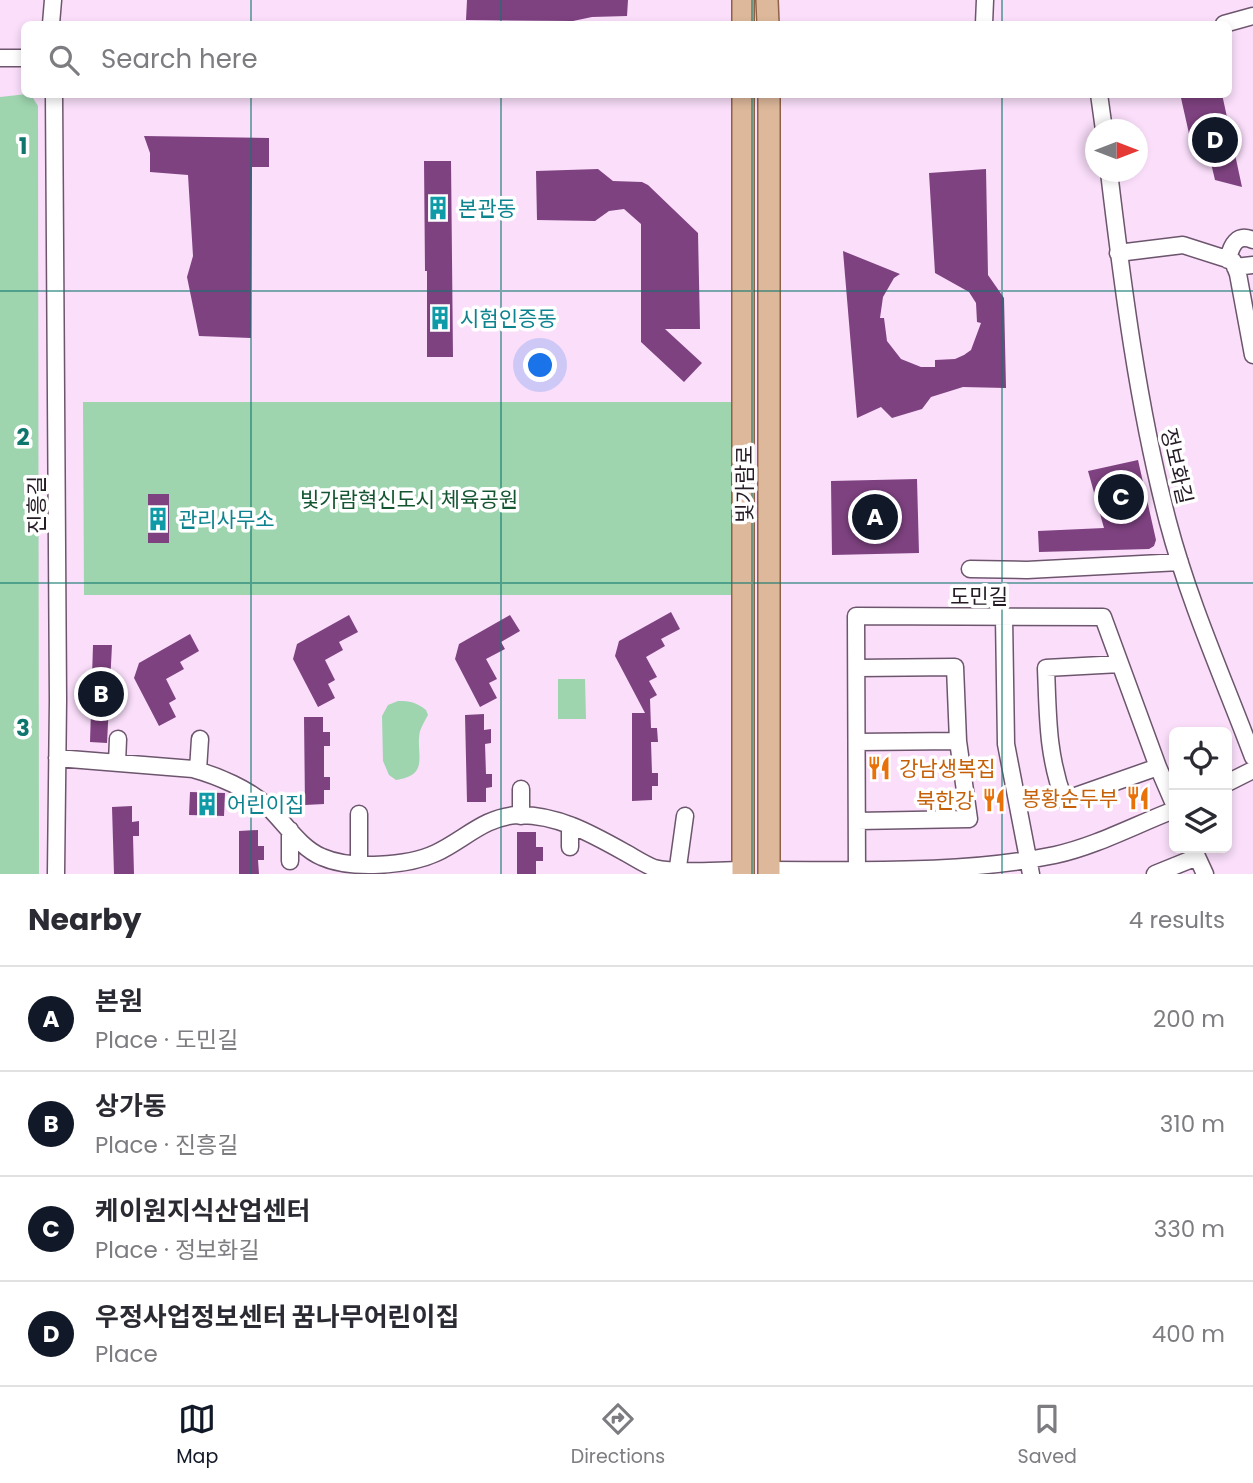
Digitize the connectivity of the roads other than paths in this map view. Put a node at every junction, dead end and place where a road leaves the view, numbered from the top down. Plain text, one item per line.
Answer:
1 (53, 0) edge
2 (743, 0) edge
3 (767, 0) edge
4 (985, 0) edge
5 (1253, 16) edge
6 (51, 21) edge
7 (743, 21) edge
8 (768, 21) edge
9 (984, 21) edge
10 (1232, 22) edge
11 (0, 58) edge
12 (21, 58) edge
13 (54, 98) edge
14 (743, 98) edge
15 (769, 98) edge
16 (1100, 98) edge
17 (1103, 119) edge
18 (1110, 182) edge
19 (1253, 240) edge
20 (1118, 253) junction
21 (1231, 263) junction
22 (1253, 265) edge
23 (1253, 355) edge
24 (1180, 562) junction
25 (970, 569) dead end
26 (1004, 617) junction
27 (1120, 664) junction
28 (857, 668) junction
29 (118, 739) dead end
30 (200, 739) dead end
31 (958, 741) junction
32 (858, 742) junction
33 (1253, 757) edge
34 (57, 758) junction
35 (117, 763) junction
36 (1158, 767) junction
37 (1253, 769) edge
38 (198, 770) junction
39 (1232, 780) edge
40 (521, 789) dead end
41 (1169, 792) edge
42 (1169, 812) edge
43 (359, 814) dead end
44 (521, 816) junction
45 (685, 816) dead end
46 (858, 821) junction
47 (570, 825) junction
48 (290, 830) junction
49 (570, 847) dead end
50 (1193, 853) edge
51 (1195, 853) edge
52 (290, 861) dead end
53 (359, 863) junction
54 (413, 867) edge
55 (1029, 867) edge
56 (743, 872) edge
57 (769, 872) edge
58 (857, 872) edge
59 (677, 873) edge
60 (56, 874) edge
61 (1155, 874) edge
62 (1205, 874) edge

1 - 6 street
2 - 7 main road
3 - 8 main road
4 - 9 street
5 - 10 street
11 - 12 street
13 - 34 street, 진흥길
14 - 56 main road, 빛가람로
15 - 57 main road, 빛가람로
16 - 17 street
18 - 20 street, 정보화길
19 - 21 street
20 - 21 street
20 - 24 street, 정보화길
21 - 22 street
21 - 23 street
24 - 25 street
24 - 33 street, 정보화길
26 - 27 street, 도민길
26 - 28 street, 도민길
26 - 55 street
27 - 36 street, 도민길
27 - 36 street
28 - 31 street
28 - 32 street, 도민길
29 - 35 street
30 - 38 street
31 - 32 street
31 - 46 street
32 - 46 street, 도민길
34 - 35 street
34 - 60 street, 진흥길
35 - 38 street
36 - 41 street, 도민길
37 - 39 street
38 - 48 street
40 - 44 street
42 - 55 street
43 - 53 street
44 - 47 street
44 - 54 street
45 - 59 street
46 - 58 street, 도민길
47 - 49 street
47 - 59 street
48 - 52 street
48 - 53 street
50 - 61 street
51 - 62 street
53 - 54 street
55 - 58 street
56 - 59 street
57 - 58 street

